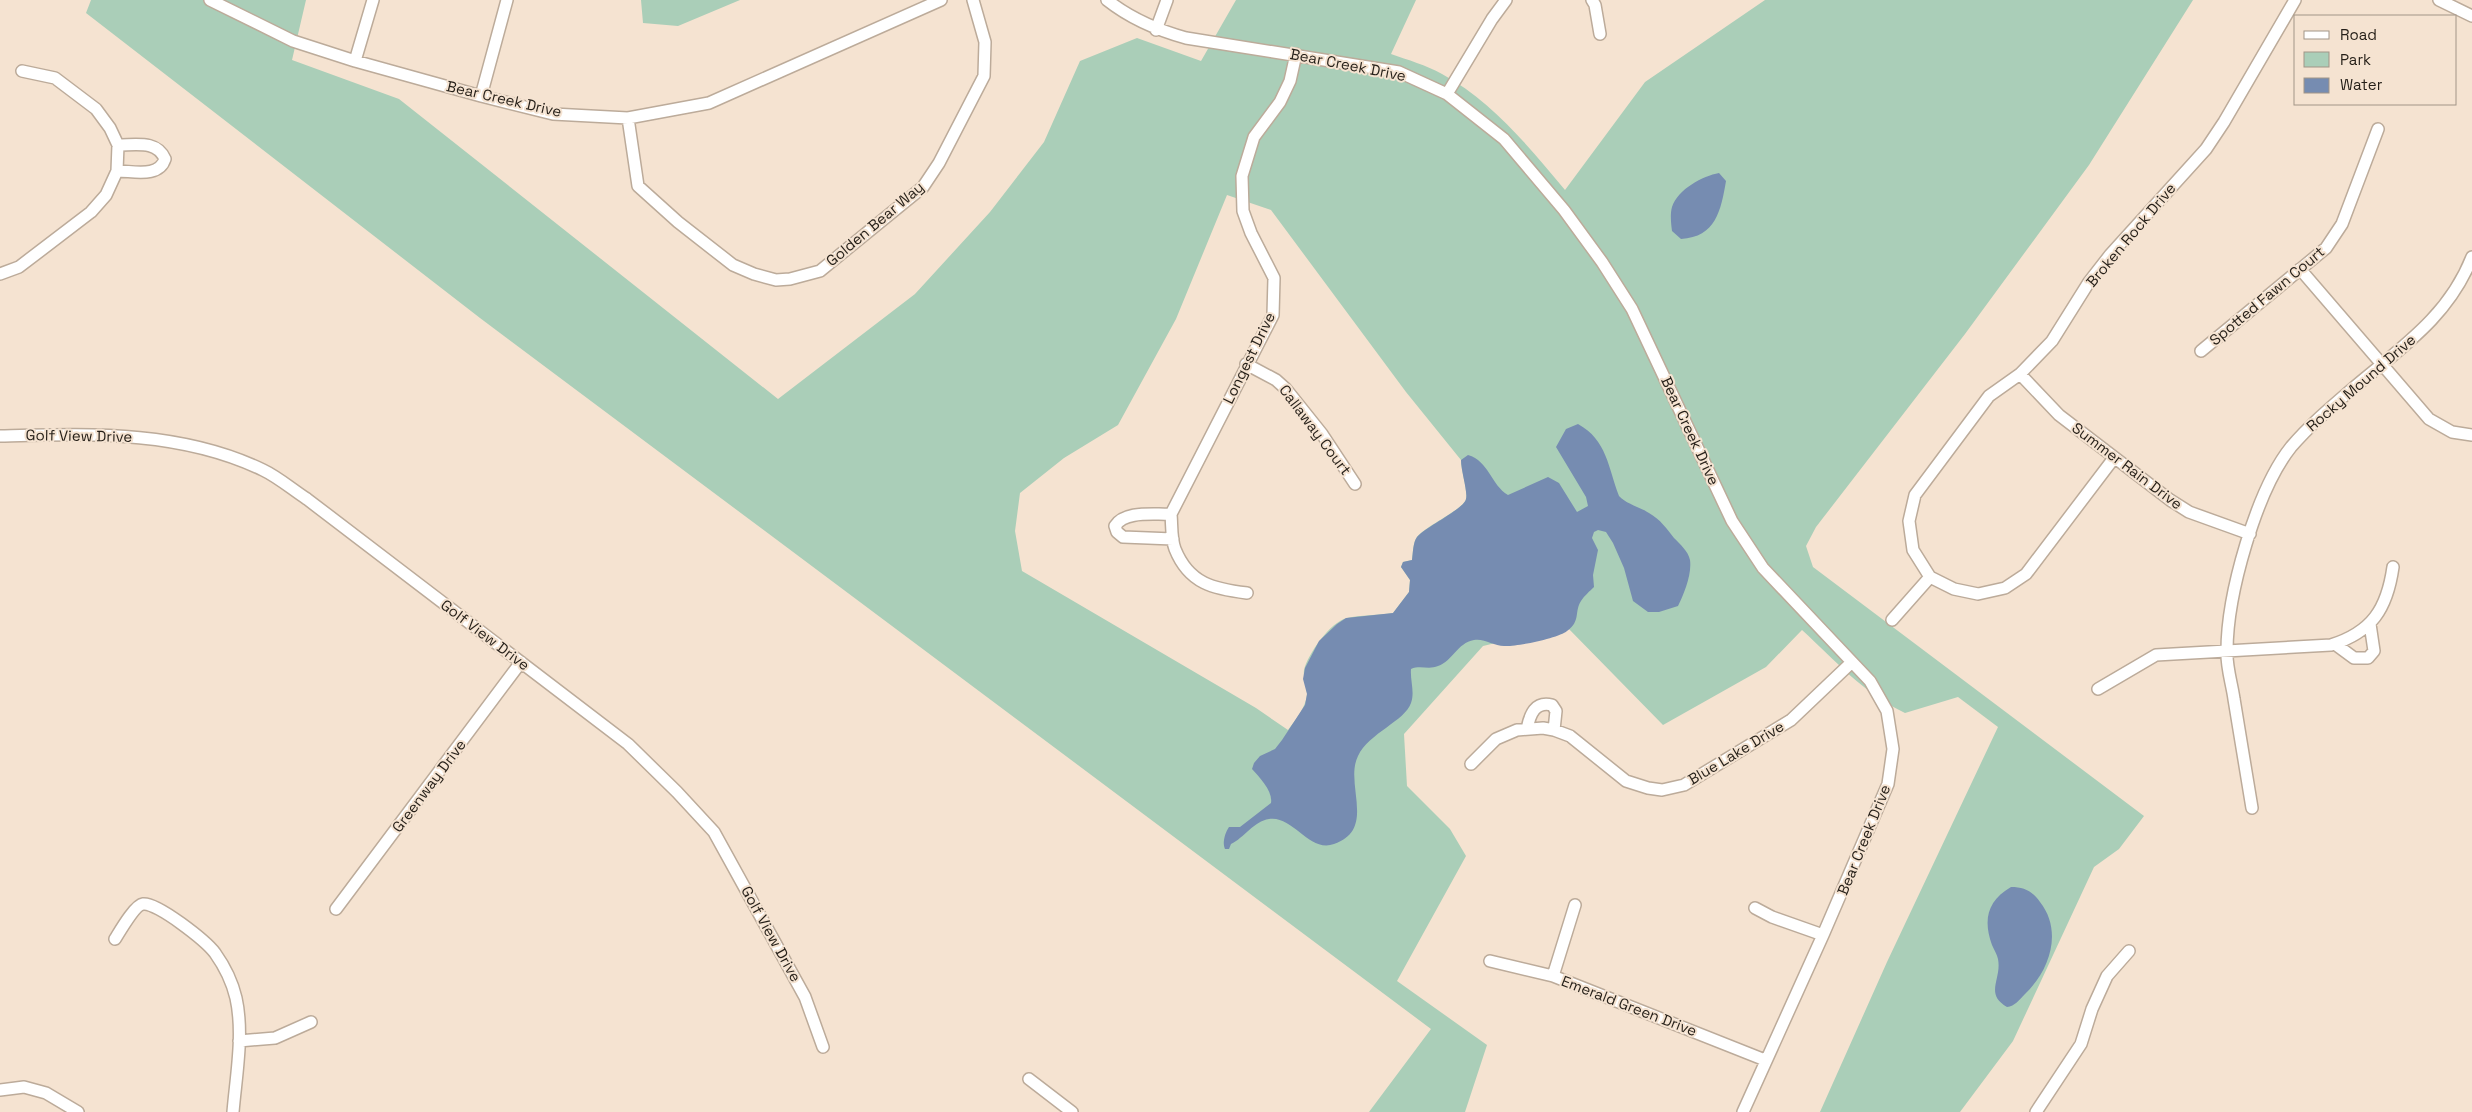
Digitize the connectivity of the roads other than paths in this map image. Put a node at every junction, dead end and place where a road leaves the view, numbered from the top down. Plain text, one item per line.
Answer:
1 (210, 0) edge
2 (373, 0) edge
3 (507, 0) edge
4 (941, 0) edge
5 (973, 0) edge
6 (1107, 0) edge
7 (1167, 0) edge
8 (1506, 0) edge
9 (1592, 0) edge
10 (2295, 0) edge
11 (2439, 0) edge
12 (2472, 16) edge
13 (1156, 30) junction
14 (1600, 34) dead end
15 (1296, 54) junction
16 (355, 61) junction
17 (22, 71) dead end
18 (1447, 94) junction
19 (480, 96) junction
20 (628, 118) junction
21 (2378, 129) dead end
22 (118, 144) junction
23 (117, 171) junction
24 (2472, 257) edge
25 (2300, 269) junction
26 (0, 274) edge
27 (2201, 351) dead end
28 (2382, 363) junction
29 (1246, 364) junction
30 (2020, 374) junction
31 (2472, 435) edge
32 (0, 436) edge
33 (2114, 458) junction
34 (1356, 484) dead end
35 (1171, 514) junction
36 (2250, 534) junction
37 (1174, 539) junction
38 (2394, 567) dead end
39 (1930, 577) junction
40 (1247, 593) dead end
41 (1892, 620) dead end
42 (2370, 624) junction
43 (2335, 644) junction
44 (2226, 652) junction
45 (521, 662) junction
46 (1852, 662) junction
47 (2098, 689) dead end
48 (1528, 729) junction
49 (1554, 730) junction
50 (1471, 764) dead end
51 (2252, 808) dead end
52 (1575, 905) dead end
53 (1755, 908) dead end
54 (336, 909) dead end
55 (1824, 935) junction
56 (115, 938) dead end
57 (2129, 951) dead end
58 (1490, 961) dead end
59 (1553, 976) junction
60 (311, 1022) dead end
61 (239, 1041) junction
62 (823, 1047) dead end
63 (1765, 1060) junction
64 (1030, 1079) dead end
65 (0, 1090) edge
66 (78, 1112) edge
67 (233, 1112) edge
68 (1072, 1112) edge
69 (1743, 1112) edge
70 (2036, 1112) edge

1 - 16 street, Bear Creek Drive
2 - 16 street
3 - 19 street
4 - 20 street, Bear Creek Drive
5 - 20 street, Golden Bear Way
6 - 13 street, Bear Creek Drive
7 - 13 street
8 - 18 street
9 - 14 street
10 - 30 street, Broken Rock Drive
11 - 12 street
13 - 15 street, Bear Creek Drive
15 - 18 street, Bear Creek Drive
15 - 29 street, Longest Drive
16 - 19 street, Bear Creek Drive
17 - 22 street
18 - 46 street, Bear Creek Drive
19 - 20 street, Bear Creek Drive
21 - 25 street, Spotted Fawn Court
22 - 23 street
22 - 23 street
23 - 26 street
24 - 28 street, Rocky Mound Drive
25 - 27 street, Spotted Fawn Court
25 - 28 street
28 - 31 street
28 - 36 street, Rocky Mound Drive
29 - 34 street, Callaway Court
29 - 35 street, Longest Drive
30 - 33 street, Summer Rain Drive
30 - 39 street, Broken Rock Drive
32 - 45 street, Golf View Drive
33 - 36 street, Summer Rain Drive
33 - 39 street, Broken Rock Drive
35 - 37 street
35 - 37 street
36 - 44 street, Rocky Mound Drive
37 - 40 street
38 - 42 street
39 - 41 street
42 - 43 street
42 - 43 street
43 - 44 street
44 - 47 street
44 - 51 street, Rocky Mound Drive
45 - 54 street, Greenway Drive
45 - 62 street, Golf View Drive
46 - 49 street, Blue Lake Drive
46 - 55 street, Bear Creek Drive
48 - 49 street, Blue Lake Drive
48 - 49 street
48 - 50 street, Blue Lake Drive
52 - 59 street
53 - 55 street
55 - 63 street, Bear Creek Drive
56 - 61 street
57 - 70 street
58 - 59 street, Emerald Green Drive
59 - 63 street, Emerald Green Drive
60 - 61 street
61 - 67 street
63 - 69 street, Bear Creek Drive
64 - 68 street
65 - 66 street

